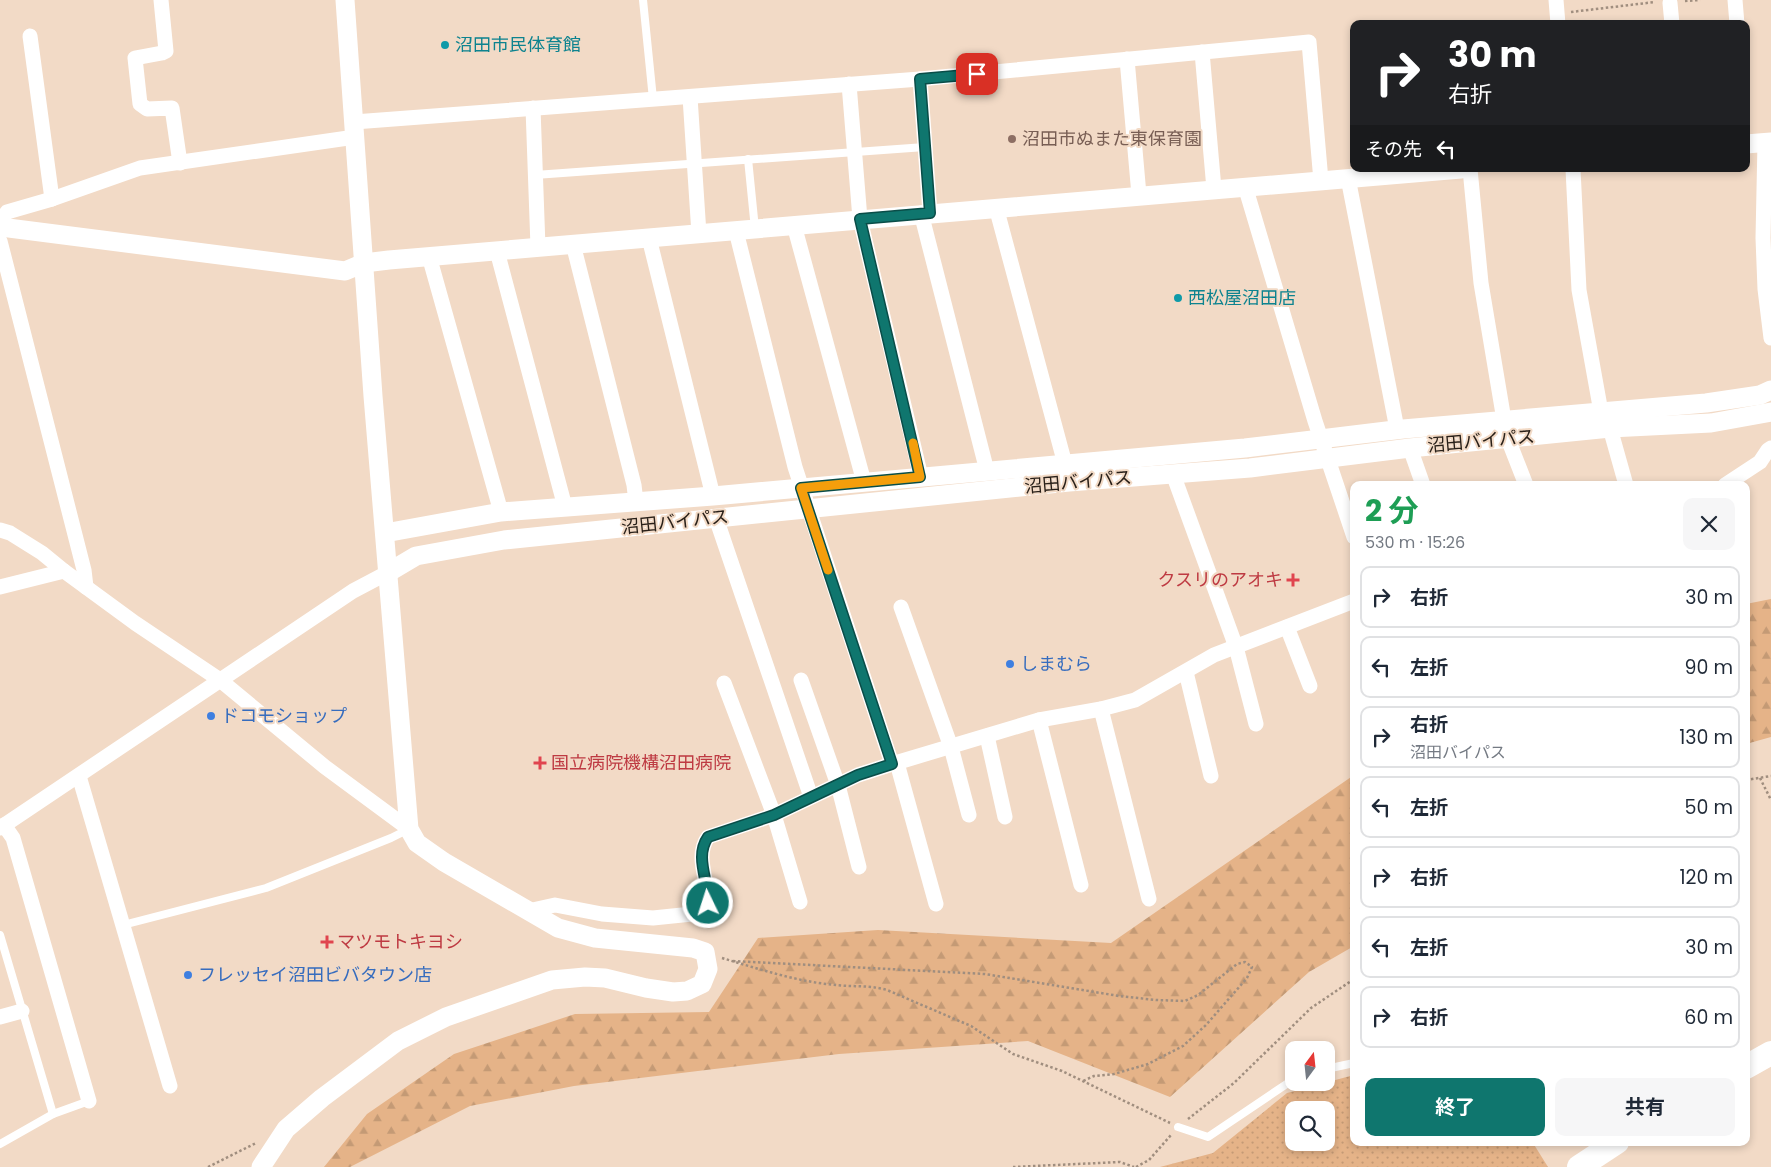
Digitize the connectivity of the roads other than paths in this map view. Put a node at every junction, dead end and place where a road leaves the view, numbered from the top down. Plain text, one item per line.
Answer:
1 (161, 0) edge
2 (345, 0) edge
3 (643, 0) edge
4 (1735, 0) edge
5 (1668, 1) edge
6 (1671, 20) edge
7 (1737, 20) edge
8 (30, 36) dead end
9 (1202, 52) junction
10 (1127, 59) junction
11 (920, 79) junction
12 (849, 84) junction
13 (690, 97) junction
14 (653, 99) junction
15 (532, 108) junction
16 (355, 129) junction
17 (1768, 142) edge
18 (1750, 144) edge
19 (925, 147) junction
20 (854, 151) junction
21 (748, 159) junction
22 (180, 163) junction
23 (694, 164) junction
24 (1423, 172) edge
25 (1470, 172) edge
26 (1573, 172) edge
27 (535, 175) junction
28 (1348, 178) junction
29 (1321, 180) junction
30 (1245, 186) junction
31 (1214, 188) junction
32 (1139, 195) junction
33 (52, 199) junction
34 (996, 207) junction
35 (925, 213) junction
36 (860, 219) junction
37 (0, 222) edge
38 (794, 225) junction
39 (0, 227) edge
40 (755, 229) junction
41 (736, 231) junction
42 (699, 234) junction
43 (649, 238) junction
44 (0, 241) edge
45 (573, 244) junction
46 (538, 247) junction
47 (497, 251) junction
48 (429, 256) junction
49 (364, 263) junction
50 (1771, 338) edge
51 (1771, 390) edge
52 (1771, 412) edge
53 (1504, 420) junction
54 (1605, 420) junction
55 (1397, 429) junction
56 (1320, 439) junction
57 (1508, 439) junction
58 (1410, 448) junction
59 (1771, 448) edge
60 (1327, 458) junction
61 (1065, 464) junction
62 (987, 471) junction
63 (1173, 474) junction
64 (920, 477) junction
65 (1422, 481) edge
66 (1524, 481) edge
67 (1625, 481) edge
68 (1731, 481) edge
69 (864, 482) junction
70 (801, 488) junction
71 (713, 496) junction
72 (636, 502) junction
73 (565, 507) junction
74 (808, 509) junction
75 (501, 512) junction
76 (716, 518) junction
77 (1350, 525) edge
78 (0, 530) edge
79 (385, 533) junction
80 (64, 571) junction
81 (389, 572) junction
82 (0, 586) edge
83 (86, 587) junction
84 (1350, 603) edge
85 (901, 607) dead end
86 (1286, 628) junction
87 (1236, 647) junction
88 (1186, 672) junction
89 (220, 680) junction
90 (801, 680) dead end
91 (724, 682) dead end
92 (1310, 686) dead end
93 (1102, 709) junction
94 (1039, 720) junction
95 (1256, 724) dead end
96 (987, 736) junction
97 (951, 747) junction
98 (894, 764) junction
99 (79, 776) junction
100 (1211, 776) dead end
101 (838, 785) junction
102 (811, 797) junction
103 (774, 815) junction
104 (969, 815) dead end
105 (1005, 817) dead end
106 (2, 826) edge
107 (410, 829) junction
108 (859, 867) dead end
109 (1081, 885) dead end
110 (1149, 899) dead end
111 (800, 902) dead end
112 (936, 904) dead end
113 (528, 911) junction
114 (123, 925) junction
115 (0, 935) edge
116 (22, 1012) junction
117 (0, 1017) edge
118 (1771, 1053) edge
119 (1350, 1064) edge
120 (1750, 1065) edge
121 (1335, 1067) edge
122 (1285, 1085) edge
123 (170, 1086) dead end
124 (89, 1101) joint
125 (53, 1114) junction
126 (1178, 1127) road end
127 (0, 1144) edge
128 (1612, 1146) edge
129 (261, 1167) edge
130 (1579, 1167) edge

1 - 22 street
2 - 16 street
3 - 14 lane
4 - 7 street
5 - 6 street
8 - 33 street
9 - 10 street
9 - 29 street
9 - 31 street
10 - 11 street
10 - 32 street
11 - 12 street
11 - 19 street
12 - 13 street
12 - 20 street
13 - 14 street
13 - 23 street
14 - 15 street
15 - 16 street
15 - 27 street
16 - 22 street
16 - 49 street
17 - 18 street
17 - 50 street
19 - 20 lane
19 - 35 street
20 - 21 lane
20 - 36 street
21 - 23 lane
21 - 40 lane
22 - 33 street
23 - 27 lane
23 - 42 street
24 - 28 street
25 - 53 street
26 - 54 street
27 - 46 street
28 - 29 street
28 - 55 street
29 - 30 street
30 - 31 street
30 - 56 street
31 - 32 street
32 - 34 street
33 - 37 street
34 - 35 street
34 - 61 street
35 - 36 street
35 - 62 street
36 - 38 street
36 - 64 street
38 - 40 street
38 - 69 street
39 - 49 street
40 - 41 street
41 - 42 street
41 - 70 street
42 - 43 street
43 - 45 street
43 - 71 street
44 - 83 street
45 - 46 street
45 - 72 street
46 - 47 street
47 - 48 street
47 - 73 street
48 - 49 street
48 - 75 street
49 - 79 street
51 - 54 street, 沼田バイパス
52 - 54 street, 沼田バイパス
53 - 54 street, 沼田バイパス
53 - 55 street, 沼田バイパス
54 - 57 street, 沼田バイパス
54 - 67 street
55 - 56 street, 沼田バイパス
56 - 60 street
56 - 61 street, 沼田バイパス
57 - 58 street, 沼田バイパス
57 - 66 street
58 - 60 street, 沼田バイパス
58 - 65 street
59 - 68 street
60 - 63 street, 沼田バイパス
60 - 77 street
61 - 62 street, 沼田バイパス
62 - 64 street, 沼田バイパス
63 - 74 street, 沼田バイパス
63 - 87 street
64 - 69 street, 沼田バイパス
69 - 70 street, 沼田バイパス
70 - 71 street, 沼田バイパス
70 - 74 street
71 - 72 street, 沼田バイパス
72 - 73 street, 沼田バイパス
73 - 75 street, 沼田バイパス
74 - 76 street, 沼田バイパス
74 - 98 street
75 - 79 street, 沼田バイパス
76 - 81 street, 沼田バイパス
76 - 102 street
78 - 80 street
79 - 81 street
80 - 82 street
80 - 83 street
81 - 89 street
81 - 107 street
83 - 89 street
84 - 86 street
85 - 97 street
86 - 87 street
86 - 92 street
87 - 88 street
87 - 95 street
88 - 93 street
88 - 100 street
89 - 99 street
89 - 107 street
90 - 101 street
91 - 103 street
93 - 94 street
93 - 110 street
94 - 96 street
94 - 109 street
96 - 97 street
96 - 105 street
97 - 98 street
97 - 104 street
98 - 101 street
98 - 112 street
99 - 106 street
99 - 114 street
101 - 102 street
101 - 108 street
102 - 103 street
103 - 111 street
103 - 113 street
106 - 124 street
107 - 113 street
107 - 114 lane
113 - 129 street
114 - 123 street
115 - 116 lane
116 - 117 street
116 - 125 lane
118 - 120 main road
119 - 121 lane
122 - 126 lane
124 - 125 lane
125 - 127 lane
128 - 130 main road

